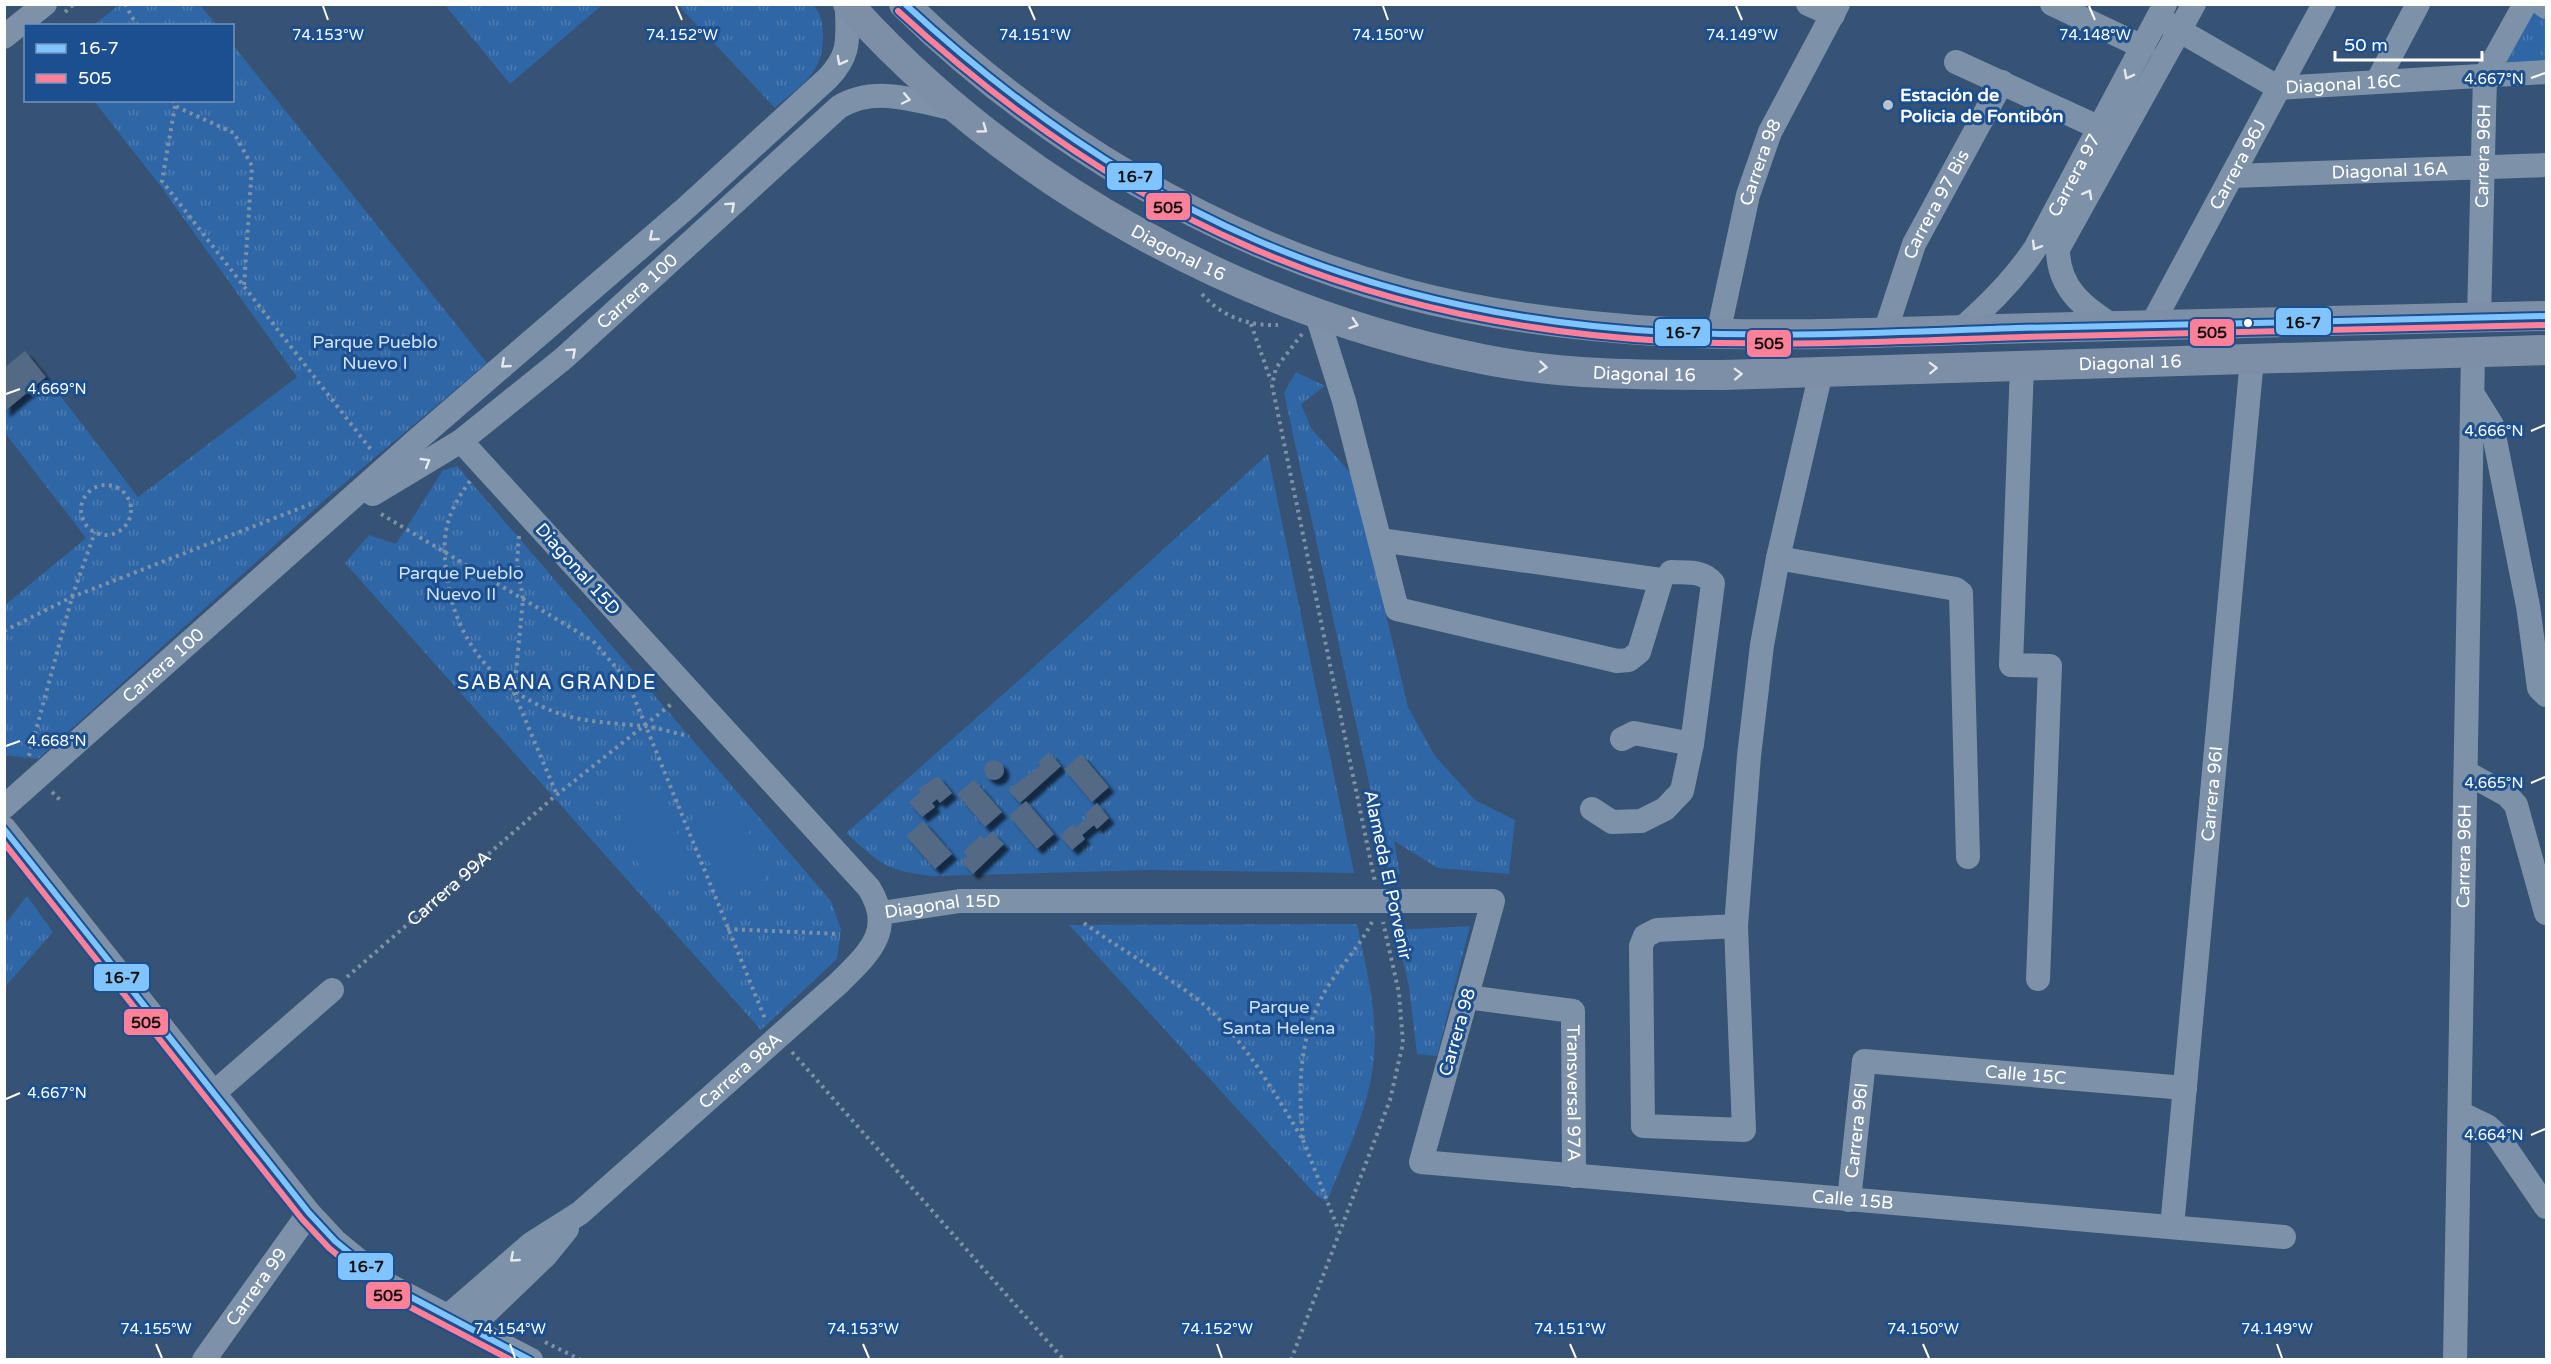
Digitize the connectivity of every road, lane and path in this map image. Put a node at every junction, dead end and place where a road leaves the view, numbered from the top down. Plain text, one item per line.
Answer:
1 (45, 4) edge
2 (125, 4) edge
3 (847, 4) edge
4 (1808, 4) edge
5 (2052, 4) edge
6 (2194, 4) edge
7 (2324, 4) edge
8 (2418, 4) edge
9 (2525, 4) edge
10 (2542, 4) edge
11 (2547, 7) edge
12 (915, 10) edge
13 (1836, 10) edge
14 (2162, 11) edge
15 (136, 24) edge
16 (2180, 31) junction
17 (4, 37) edge
18 (2143, 47) junction
19 (1956, 62) dead end
20 (2547, 72) edge
21 (2485, 76) junction
22 (2002, 82) junction
23 (2377, 82) junction
24 (2279, 87) junction
25 (174, 103) edge
26 (956, 109) junction
27 (2100, 128) junction
28 (2547, 165) edge
29 (2483, 168) junction
30 (2232, 176) junction
31 (686, 208) junction
32 (705, 230) junction
33 (244, 286) junction
34 (2547, 316) edge
35 (2479, 318) junction
36 (1312, 319) junction
37 (1251, 324) dead end
38 (2113, 326) junction
39 (2151, 326) junction
40 (1960, 330) junction
41 (1885, 332) junction
42 (1718, 334) junction
43 (2547, 350) edge
44 (2473, 352) junction
45 (2252, 360) junction
46 (2022, 365) junction
47 (1821, 372) junction
48 (1272, 385) junction
49 (2474, 396) junction
50 (461, 441) junction
51 (385, 468) junction
52 (474, 477) dead end
53 (320, 513) junction
54 (381, 513) dead end
55 (94, 532) junction
56 (519, 534) dead end
57 (1380, 540) junction
58 (443, 551) junction
59 (1778, 558) junction
60 (1671, 572) dead end
61 (72, 597) junction
62 (523, 599) junction
63 (2537, 606) edge
64 (4, 631) edge
65 (689, 690) junction
66 (514, 693) junction
67 (2547, 694) edge
68 (645, 726) junction
69 (689, 736) dead end
70 (1622, 739) dead end
71 (1692, 744) junction
72 (2467, 773) junction
73 (38, 777) junction
74 (557, 795) junction
75 (62, 802) dead end
76 (4, 807) edge
77 (1592, 809) dead end
78 (4, 828) edge
79 (1968, 857) dead end
80 (1055, 901) junction
81 (1378, 901) junction
82 (1493, 901) joint
83 (881, 913) junction
84 (2546, 913) edge
85 (1736, 926) junction
86 (727, 928) junction
87 (840, 933) dead end
88 (2038, 979) dead end
89 (332, 990) joint
90 (1467, 997) junction
91 (778, 1037) junction
92 (1864, 1061) joint
93 (2185, 1088) junction
94 (214, 1092) junction
95 (2460, 1113) junction
96 (1303, 1140) junction
97 (1420, 1162) joint
98 (1574, 1176) junction
99 (1849, 1200) junction
100 (2547, 1207) edge
101 (309, 1213) junction
102 (580, 1213) junction
103 (2172, 1227) junction
104 (1340, 1232) junction
105 (2284, 1237) dead end
106 (448, 1316) junction
107 (470, 1328) junction
108 (534, 1349) edge
109 (204, 1359) edge
110 (580, 1359) edge
111 (1064, 1359) edge
112 (1291, 1359) edge
113 (2456, 1359) edge

1 - 17 street
2 - 15 path
3 - 26 main road, Diagonal 16
3 -> 31 street, Carrera 100
4 - 13 street
5 - 18 street
6 - 16 street, Carrera 97
7 - 24 street, Carrera 96J
8 - 23 street
9 - 21 street, Carrera 96H
10 - 11 street
12 - 42 main road, Diagonal 16
13 - 42 street, Carrera 98
14 - 16 street, Diagonal 16C
14 - 18 street, Carrera 97
16 - 24 street, Diagonal 16C
38 -> 16 street, Carrera 97
18 -> 27 street, Carrera 97
19 - 22 street
20 - 21 street, Diagonal 16C
21 - 23 street, Diagonal 16C
21 - 29 street, Carrera 96H
22 - 27 street
22 - 41 street, Carrera 97 Bis
23 - 24 street, Diagonal 16C
24 - 30 street, Carrera 96J
25 - 33 path
25 - 33 path
32 -> 26 street, Carrera 100
26 -> 36 main road, Diagonal 16
27 -> 40 street, Carrera 97
28 - 29 street, Diagonal 16A
29 - 30 street, Diagonal 16A
29 - 35 street, Carrera 96H
30 - 39 street, Carrera 96J
31 - 32 street
31 -> 51 street, Carrera 100
50 -> 32 street, Carrera 100
33 - 51 path
34 - 35 main road, Diagonal 16
35 - 39 main road, Diagonal 16
36 -> 47 main road, Diagonal 16
36 - 48 path
36 - 57 street
37 - 48 path, Alameda El Porvenir
38 - 39 main road, Diagonal 16
38 - 40 main road, Diagonal 16
40 - 41 main road, Diagonal 16
41 - 42 main road, Diagonal 16
43 - 44 main road, Diagonal 16
44 - 45 main road, Diagonal 16
44 - 49 street, Carrera 96H
45 - 46 main road, Diagonal 16
45 - 93 street, Carrera 96I
47 -> 46 main road, Diagonal 16
46 - 88 street
47 - 59 street
48 - 81 path, Alameda El Porvenir
49 - 63 street
49 - 72 street, Carrera 96H
53 -> 50 street, Carrera 100
50 - 65 street, Diagonal 15D
51 - 53 street, Carrera 100
52 - 58 path
53 - 61 path
53 - 73 street, Carrera 100
54 - 58 path
55 - 55 path
55 - 61 path
56 - 62 path
57 - 57 street
58 - 62 path
58 - 66 path
59 - 79 street
59 - 85 street
60 - 71 street
61 - 64 path
61 - 73 path
62 - 66 path
62 - 68 path
63 - 67 street
65 - 68 path, Carrera 99A
65 - 83 street, Diagonal 15D
66 - 68 path
66 - 74 path
68 - 69 path
68 - 74 path, Carrera 99A
68 - 86 path
70 - 71 street
71 - 77 street
72 - 84 street
72 - 95 street, Carrera 96H
73 - 75 path
73 - 76 street, Carrera 100
74 - 89 path, Carrera 99A
78 - 94 street
80 - 81 street, Diagonal 15D
80 - 83 street, Diagonal 15D
80 - 96 path
81 - 82 street, Diagonal 15D
81 - 96 path
81 - 104 path, Alameda El Porvenir
82 - 90 street, Carrera 98
83 - 91 street, Carrera 98A
85 - 85 street
86 - 87 path
86 - 91 path
89 - 94 street
90 - 97 street, Carrera 98
90 - 98 street, Transversal 97A
91 - 102 street, Carrera 98A
91 - 111 path
92 - 93 street, Calle 15C
92 - 99 street, Carrera 96I
93 - 103 street, Carrera 96I
94 - 101 street
95 - 100 street
95 - 113 street, Carrera 96H
96 - 104 path
97 - 98 street, Calle 15B
98 - 99 street, Calle 15B
99 - 103 street, Calle 15B
101 - 106 street
101 - 109 street, Carrera 99
102 -> 106 street, Carrera 98A
102 - 107 street, Carrera 98A
103 - 105 street, Calle 15B
104 - 112 path, Alameda El Porvenir
106 - 107 street
107 - 108 street
108 - 110 path

